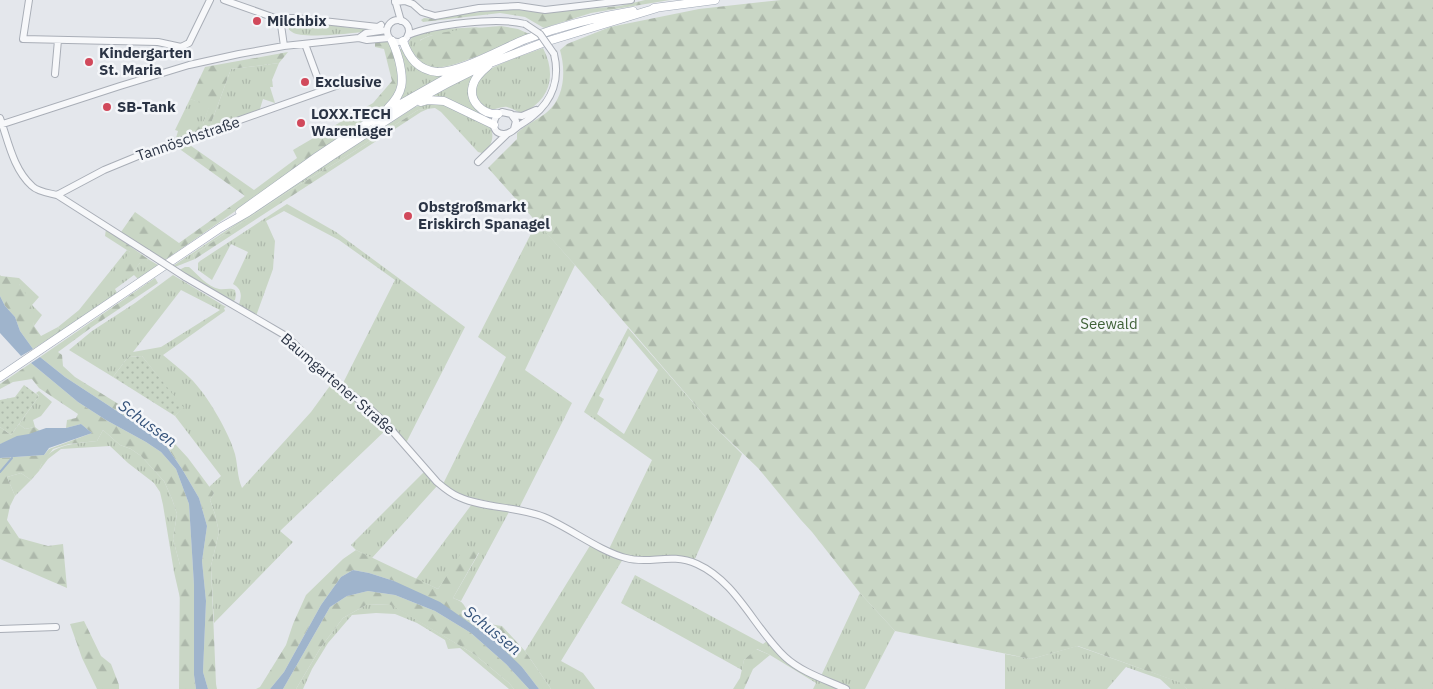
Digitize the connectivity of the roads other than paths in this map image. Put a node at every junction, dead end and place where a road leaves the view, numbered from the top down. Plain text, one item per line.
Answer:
1 (29, 0) edge
2 (210, 0) edge
3 (224, 0) edge
4 (631, 0) edge
5 (715, 0) edge
6 (395, 1) edge
7 (657, 8) junction
8 (401, 21) junction
9 (392, 22) junction
10 (280, 23) junction
11 (384, 28) junction
12 (406, 34) junction
13 (359, 38) junction
14 (58, 40) junction
15 (390, 40) junction
16 (305, 44) junction
17 (284, 46) junction
18 (511, 56) junction
19 (474, 62) junction
20 (54, 74) dead end
21 (350, 81) dead end
22 (322, 90) junction
23 (542, 108) junction
24 (401, 112) junction
25 (498, 114) junction
26 (512, 115) junction
27 (1, 122) edge
28 (369, 122) junction
29 (495, 128) junction
30 (514, 129) junction
31 (507, 134) junction
32 (495, 146) junction
33 (478, 162) dead end
34 (57, 195) junction
35 (220, 228) junction
36 (0, 377) edge
37 (56, 627) dead end
38 (0, 629) edge
39 (846, 689) edge

1 - 14 street
2 - 14 street
3 - 10 street
4 - 6 street
5 - 7 main road
6 - 8 street
6 - 9 street
7 - 18 main road
7 - 19 main road
8 - 9 street
8 - 12 street
9 - 11 street
10 - 11 street
10 - 17 street
11 - 13 street
11 - 15 street
12 - 15 street
12 - 19 main road
12 - 23 street, bridge
13 - 15 street
13 - 16 street
14 - 20 street
15 - 28 main road
16 - 17 street
16 - 22 street
17 - 27 street
18 - 24 main road
18 - 25 main road
19 - 28 main road
21 - 22 street, Tannöschstraße
22 - 34 street, Tannöschstraße
23 - 26 street
23 - 30 street
24 - 29 main road
24 - 35 main road
25 - 26 street
25 - 29 street
26 - 30 street
27 - 34 street, Baumgartener Straße
28 - 35 main road
29 - 31 street
29 - 32 street
30 - 31 street
31 - 32 street
32 - 33 street
34 - 39 street, Baumgartener Straße, bridge
35 - 36 main road
37 - 38 street

